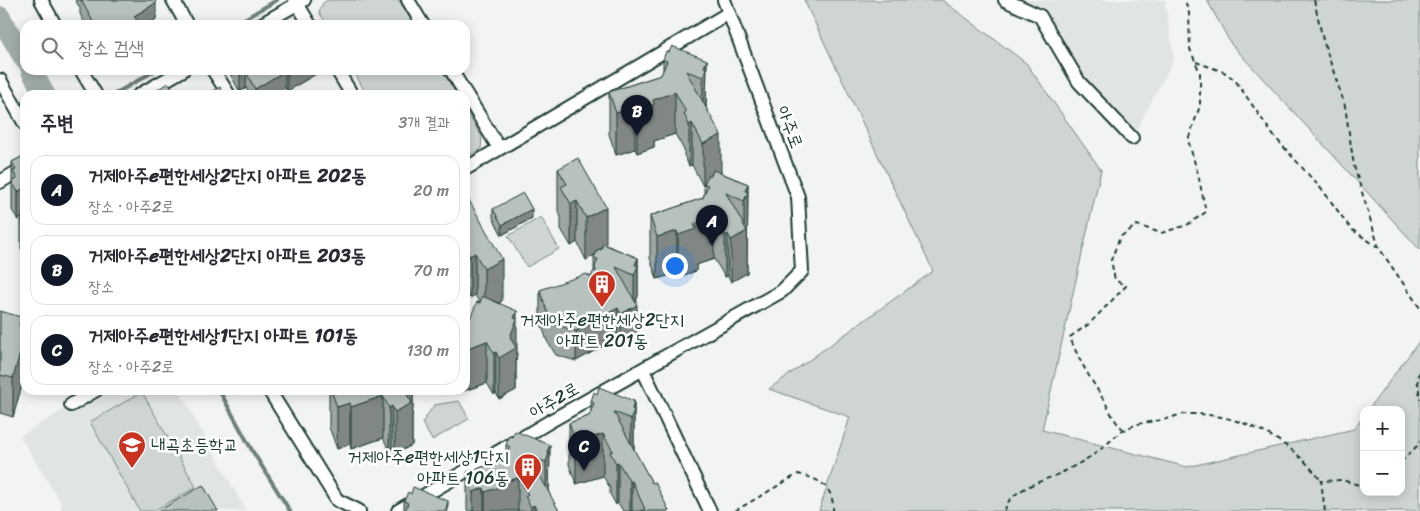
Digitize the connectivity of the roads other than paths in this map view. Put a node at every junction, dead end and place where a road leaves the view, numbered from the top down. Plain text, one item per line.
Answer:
1 (41, 0) edge
2 (173, 0) edge
3 (408, 0) edge
4 (724, 0) edge
5 (1004, 0) edge
6 (299, 1) edge
7 (729, 12) junction
8 (52, 20) edge
9 (185, 20) edge
10 (268, 20) edge
11 (308, 20) edge
12 (420, 20) edge
13 (85, 75) edge
14 (173, 75) edge
15 (216, 75) edge
16 (340, 75) edge
17 (454, 75) edge
18 (0, 80) edge
19 (93, 90) edge
20 (148, 90) edge
21 (225, 90) edge
22 (349, 90) edge
23 (463, 90) edge
24 (470, 101) edge
25 (20, 115) edge
26 (1132, 138) dead end
27 (499, 148) junction
28 (470, 166) edge
29 (20, 170) edge
30 (0, 182) edge
31 (802, 270) joint
32 (643, 370) junction
33 (88, 395) edge
34 (273, 395) edge
35 (71, 405) dead end
36 (359, 511) edge
37 (398, 511) edge
38 (710, 511) edge

1 - 8 street
2 - 9 street
3 - 12 street
4 - 7 street, 아주로
5 - 26 street
6 - 10 street
6 - 11 street
7 - 27 street
7 - 31 street, 아주로
13 - 19 street
14 - 20 street
15 - 21 street
16 - 22 street
17 - 23 street
18 - 25 street
24 - 27 street
27 - 28 street
29 - 30 street
31 - 32 street, 아주2로
32 - 37 street, 아주2로
32 - 38 street
33 - 35 street
34 - 36 street

